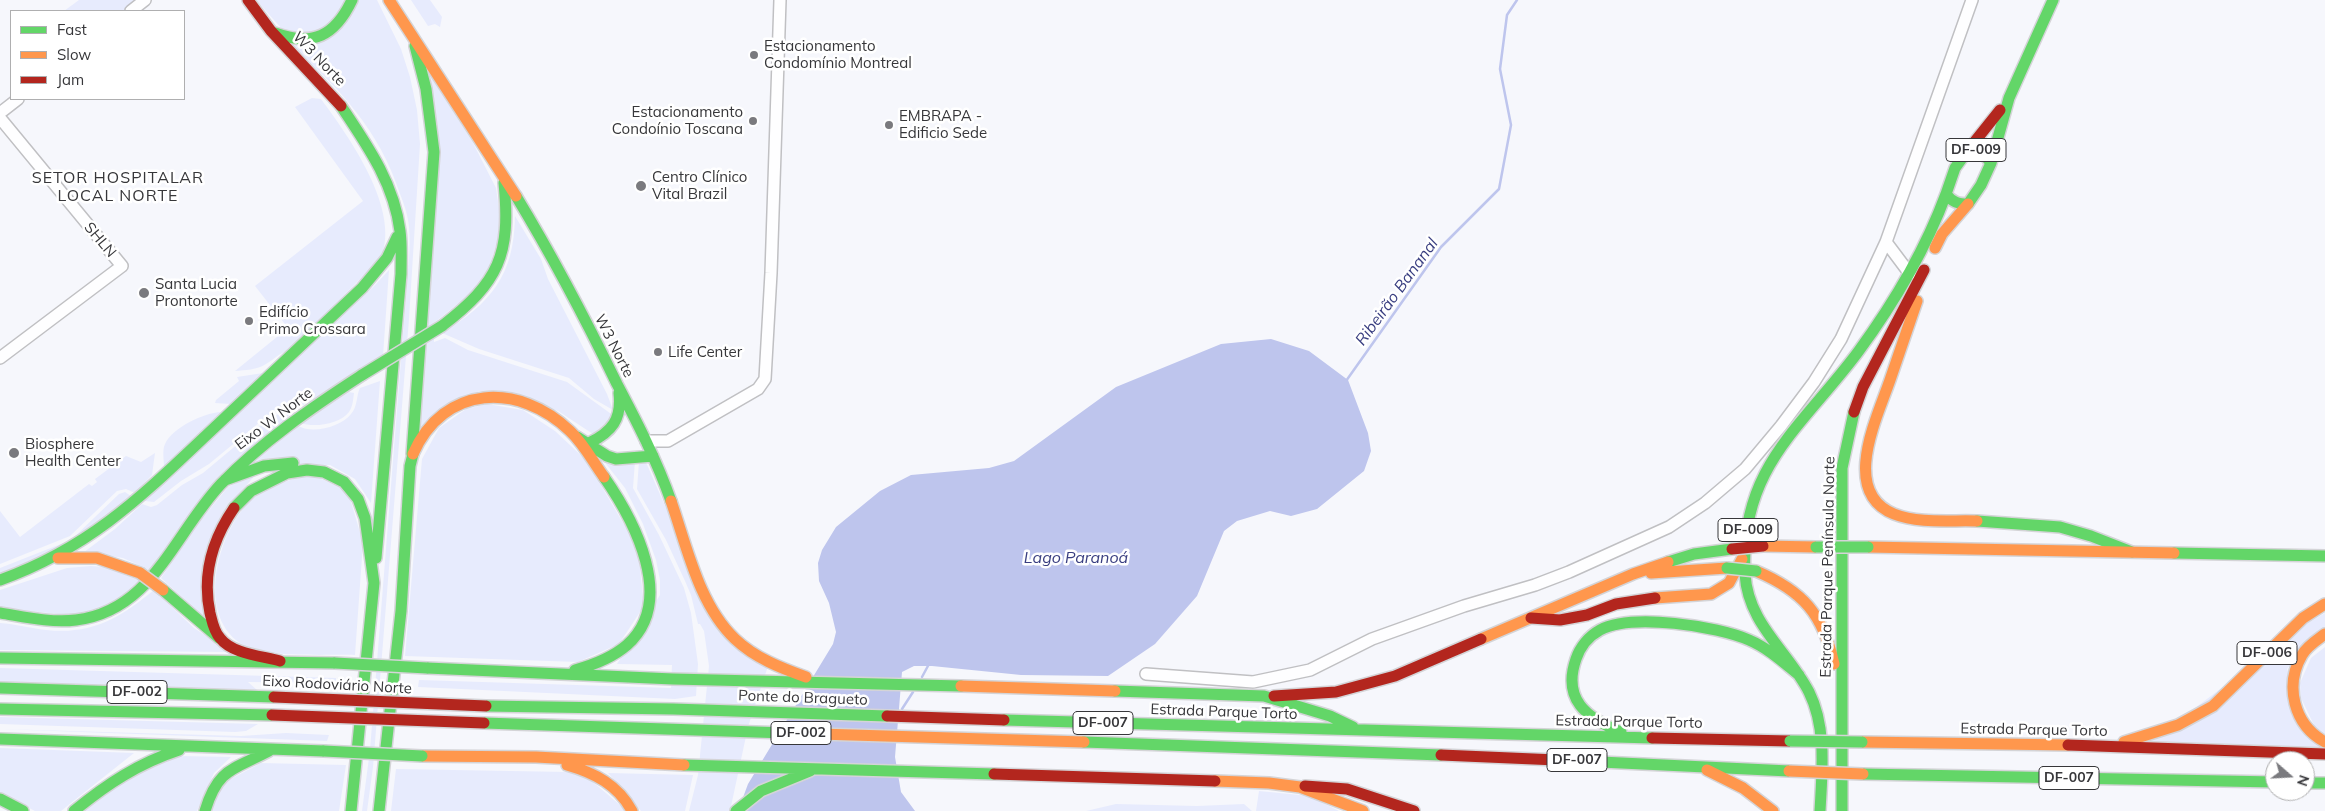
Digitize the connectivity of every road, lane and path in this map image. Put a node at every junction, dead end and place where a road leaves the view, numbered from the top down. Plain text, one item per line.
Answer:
1 (146, 0) edge
2 (248, 0) edge
3 (352, 0) edge
4 (389, 0) edge
5 (780, 0) edge
6 (1972, 0) edge
7 (2053, 0) edge
8 (132, 10) edge
9 (411, 30) junction
10 (271, 31) junction
11 (2009, 98) junction
12 (17, 100) edge
13 (0, 113) edge
14 (0, 118) edge
15 (1968, 150) junction
16 (1991, 163) junction
17 (503, 176) junction
18 (1946, 194) junction
19 (1968, 204) junction
20 (400, 230) junction
21 (1886, 242) junction
22 (1927, 265) junction
23 (1910, 274) junction
24 (0, 358) edge
25 (618, 386) junction
26 (573, 435) junction
27 (646, 441) junction
28 (668, 441) junction
29 (589, 444) junction
30 (653, 456) junction
31 (411, 458) junction
32 (1769, 464) junction
33 (1744, 469) junction
34 (324, 472) junction
35 (225, 480) junction
36 (1746, 552) junction
37 (2132, 552) junction
38 (2322, 556) edge
39 (56, 558) junction
40 (1633, 574) junction
41 (0, 580) edge
42 (374, 583) junction
43 (2325, 604) edge
44 (0, 614) edge
45 (1530, 618) junction
46 (2325, 634) edge
47 (219, 638) junction
48 (0, 658) edge
49 (280, 661) junction
50 (563, 674) junction
51 (1146, 674) dead end
52 (1799, 675) junction
53 (818, 681) junction
54 (0, 688) edge
55 (1264, 696) junction
56 (0, 709) edge
57 (673, 709) joint
58 (932, 717) joint
59 (1842, 721) junction
60 (1359, 730) junction
61 (931, 737) joint
62 (1635, 737) junction
63 (0, 740) edge
64 (2325, 742) edge
65 (200, 745) junction
66 (2113, 746) junction
67 (271, 750) junction
68 (2325, 754) edge
69 (536, 757) junction
70 (1694, 765) junction
71 (816, 769) junction
72 (2265, 782) edge
73 (1300, 787) junction
74 (0, 799) edge
75 (23, 811) edge
76 (74, 811) edge
77 (206, 811) edge
78 (352, 811) edge
79 (379, 811) edge
80 (632, 811) edge
81 (736, 811) edge
82 (1363, 811) edge
83 (1414, 811) edge
84 (1773, 811) edge
85 (1820, 811) edge
86 (1842, 811) edge

1 - 8 street
2 - 10 main road, W3 Norte
3 - 10 main road
4 - 9 main road, W3 Norte
5 - 28 street
6 - 21 street
7 - 11 main road, DF-009
9 - 17 main road, W3 Norte
9 - 31 main road
10 - 20 main road, W3 Norte
11 - 15 main road, DF-009
11 - 16 main road, DF-009
12 - 13 street
14 - 24 street, SHLN
15 - 16 main road, DF-009
15 - 18 main road, DF-009
16 - 19 main road, DF-009
17 - 25 main road, W3 Norte
17 - 35 main road, Eixo W Norte, bridge
18 - 19 main road
18 - 23 main road, Estrada Parque Península Norte / DF-009
19 - 22 main road, Estrada Parque Península Norte / DF-009
20 - 39 main road, Eixo W Norte
20 - 42 main road, W3 Norte
21 - 23 street
21 - 33 street
22 - 37 main road
22 - 59 main road, Estrada Parque Península Norte / DF-009
23 - 32 main road, Estrada Parque Península Norte / DF-009
25 - 27 main road, W3 Norte
25 - 29 main road
26 - 29 main road
26 - 31 main road
26 - 50 main road
27 - 28 street
27 - 30 main road, W3 Norte
28 - 30 street
29 - 30 main road
30 - 53 main road, W3 Norte
31 - 79 main road
32 - 33 street
32 - 36 main road, Estrada Parque Península Norte / DF-009
33 - 51 street
34 - 35 main road
34 - 42 main road
34 - 47 main road
35 - 44 main road, Eixo W Norte
36 - 45 main road
36 - 52 main road, Estrada Parque Península Norte / DF-009
37 - 38 main road
37 - 40 main road, bridge
39 - 41 main road, Eixo W Norte
39 - 47 main road, bridge
40 - 45 main road
40 - 59 main road, bridge
42 - 78 main road
43 - 66 main road, DF-006
45 - 55 main road
46 - 64 main road, DF-006
47 - 49 main road
48 - 49 main road
49 - 50 main road, bridge
50 - 53 main road
52 - 62 main road
52 - 85 main road, Estrada Parque Península Norte / DF-009
53 - 55 main road
54 - 57 main road, Eixo Rodoviário Norte / DF-002, bridge
55 - 60 main road
56 - 61 main road, DF-002, bridge
57 - 58 main road, Ponte do Bragueto / DF-002
58 - 60 main road, Estrada Parque Torto / DF-007
59 - 86 main road, Estrada Parque Península Norte / DF-009
60 - 62 main road, Estrada Parque Torto / DF-007
61 - 70 main road, DF-007
62 - 66 main road, Estrada Parque Torto / DF-007, bridge
63 - 65 main road
65 - 67 main road
65 - 76 main road
66 - 68 main road, Estrada Parque Torto / DF-007
67 - 69 main road, bridge
67 - 77 main road
69 - 71 main road
69 - 80 main road
70 - 72 main road, DF-007, bridge
70 - 84 main road
71 - 73 main road
71 - 81 main road
73 - 82 main road
73 - 83 main road
74 - 75 main road

